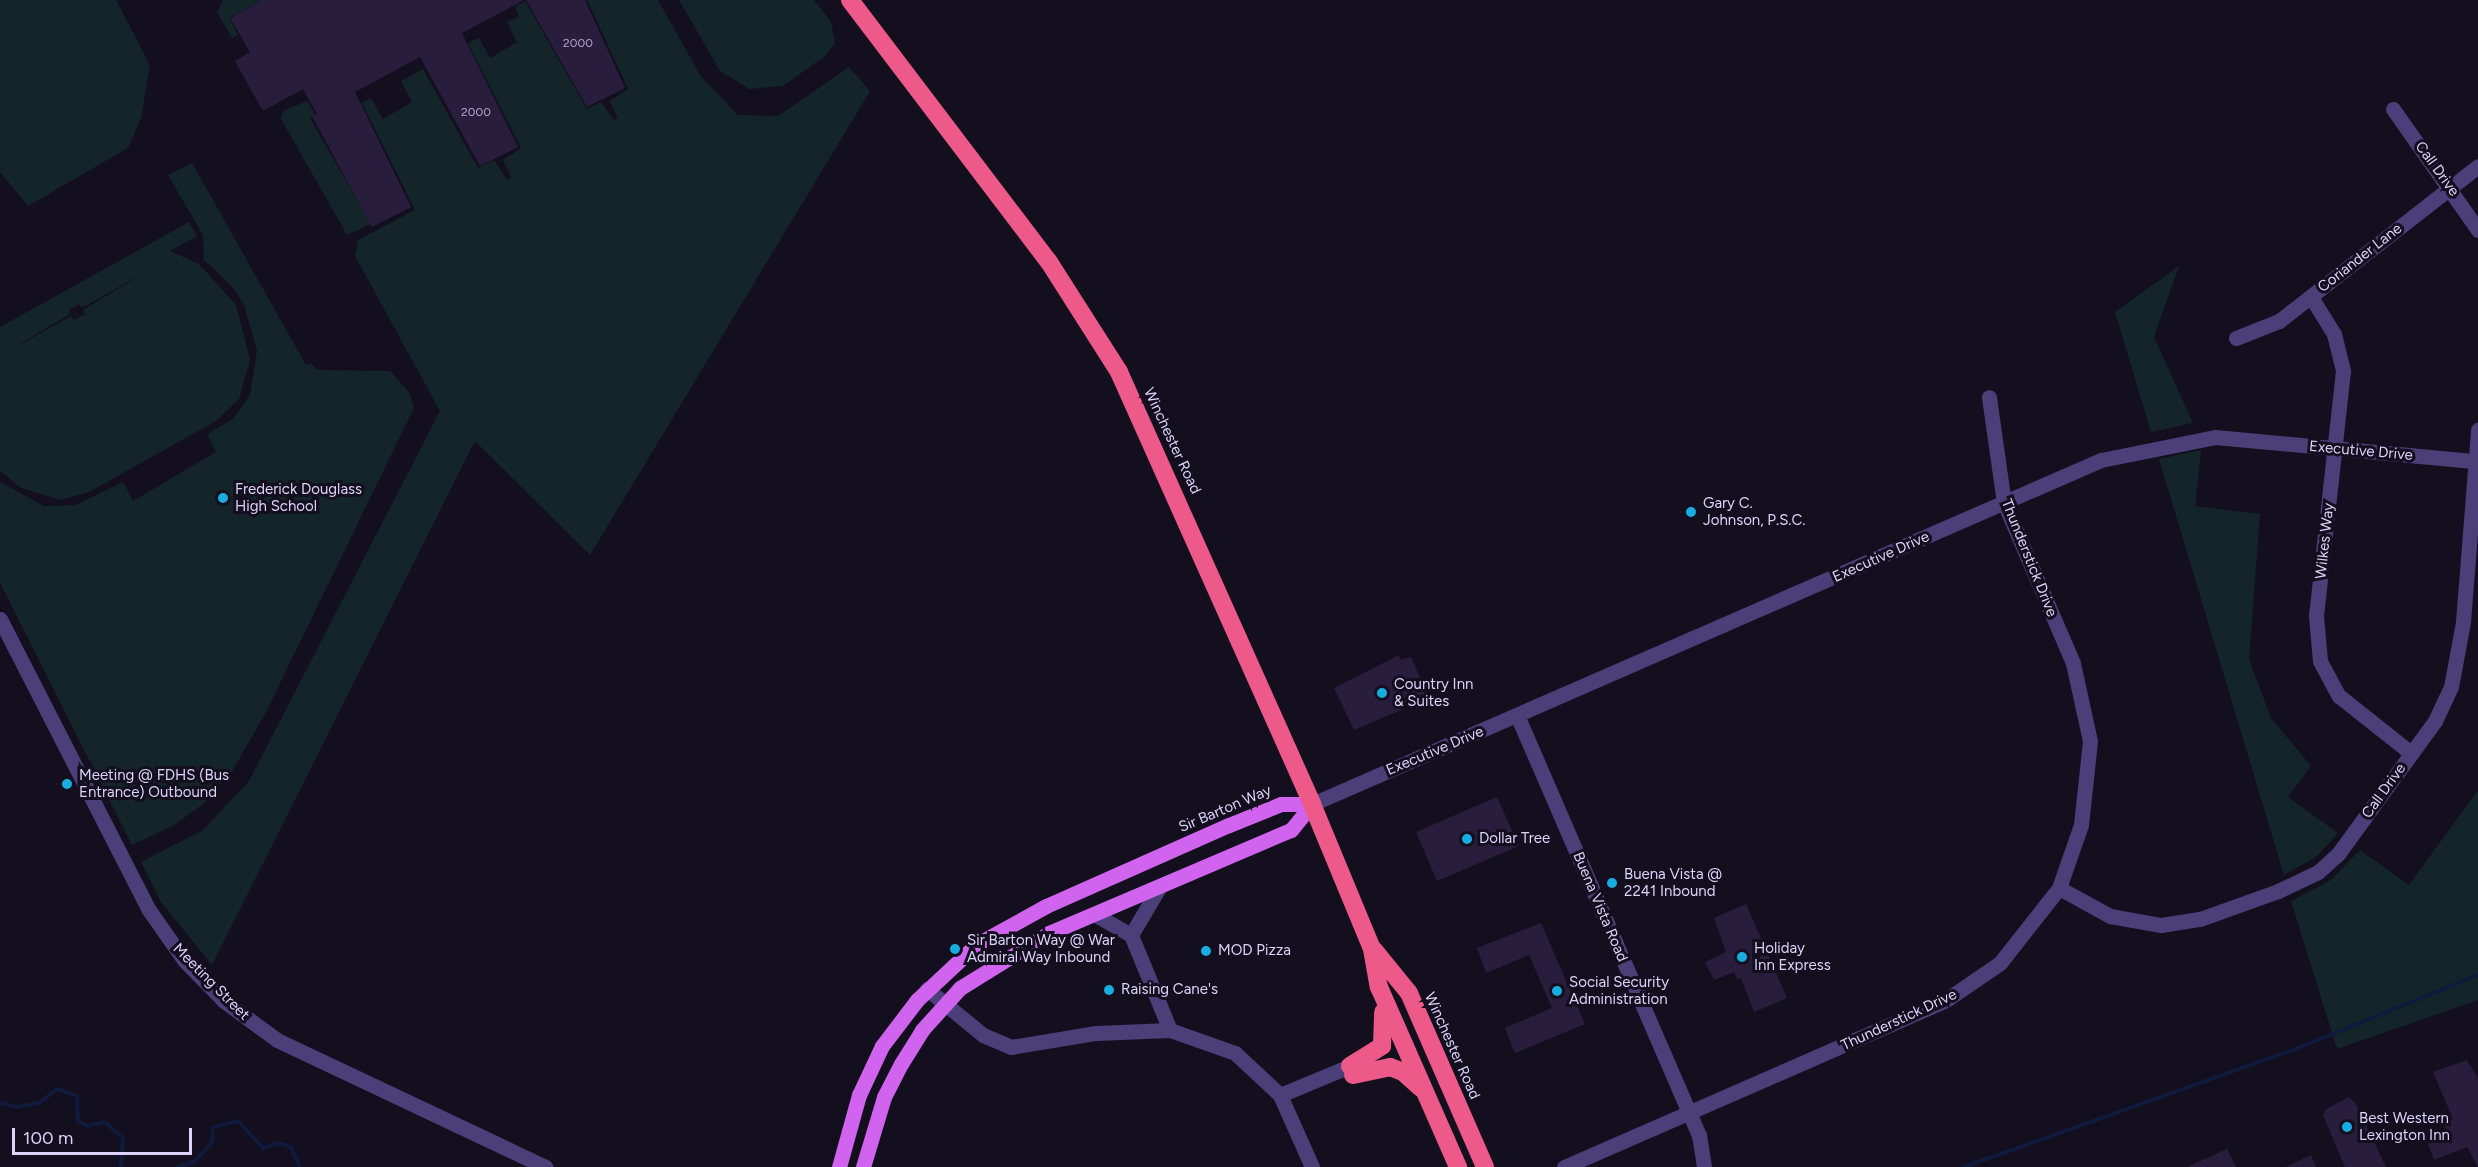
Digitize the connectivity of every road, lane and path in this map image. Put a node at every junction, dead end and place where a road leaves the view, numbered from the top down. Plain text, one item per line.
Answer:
1 (850, 0) edge
2 (2393, 109) dead end
3 (2478, 166) edge
4 (2450, 187) junction
5 (2478, 231) edge
6 (2311, 297) junction
7 (2236, 338) dead end
8 (1989, 397) dead end
9 (2478, 430) edge
10 (2335, 450) junction
11 (2476, 461) junction
12 (2004, 503) junction
13 (0, 619) edge
14 (2471, 622) edge
15 (1517, 716) junction
16 (2411, 753) junction
17 (1312, 804) junction
18 (1160, 886) junction
19 (2059, 888) junction
20 (1094, 914) junction
21 (1131, 935) junction
22 (1372, 949) junction
23 (1379, 987) junction
24 (927, 989) junction
25 (945, 1004) junction
26 (1170, 1030) junction
27 (1351, 1070) junction
28 (1426, 1093) junction
29 (1282, 1099) junction
30 (1690, 1113) junction
31 (1487, 1163) edge
32 (546, 1167) edge
33 (839, 1167) edge
34 (863, 1167) edge
35 (1312, 1167) edge
36 (1458, 1167) edge
37 (1564, 1167) edge
38 (1704, 1167) edge

1 - 17 highway, Winchester Road
2 - 4 street, Call Drive
3 - 4 street, Coriander Lane
4 - 5 street, Call Drive
4 - 6 street, Coriander Lane
6 - 7 street, Coriander Lane
6 - 10 street, Wilkes Way
8 - 12 street, Thunderstick Drive
9 - 11 street, Call Drive
10 - 11 street, Executive Drive
10 - 12 street, Executive Drive
10 - 16 street, Wilkes Way
11 - 14 street, Call Drive
12 - 15 street, Executive Drive
12 - 19 street, Thunderstick Drive
13 - 32 street, Meeting Street
14 - 16 street, Call Drive
15 - 17 street, Executive Drive
15 - 30 street, Buena Vista Road
16 - 19 street, Call Drive
17 - 18 main road
17 - 22 highway, Winchester Road
17 - 24 main road, Sir Barton Way
18 - 20 main road
18 - 21 street
19 - 30 street, Thunderstick Drive
20 - 21 street
20 - 25 main road
21 - 26 street
22 - 23 highway, Winchester Road
22 - 31 highway, Winchester Road
23 - 27 highway
23 - 28 highway, Winchester Road
24 - 25 street
24 - 33 main road, Sir Barton Way
25 - 26 street
25 - 34 main road
26 - 29 street
27 - 28 highway
27 - 29 street
28 - 36 highway, Winchester Road
29 - 35 street
30 - 37 street, Thunderstick Drive
30 - 38 street, Buena Vista Road

